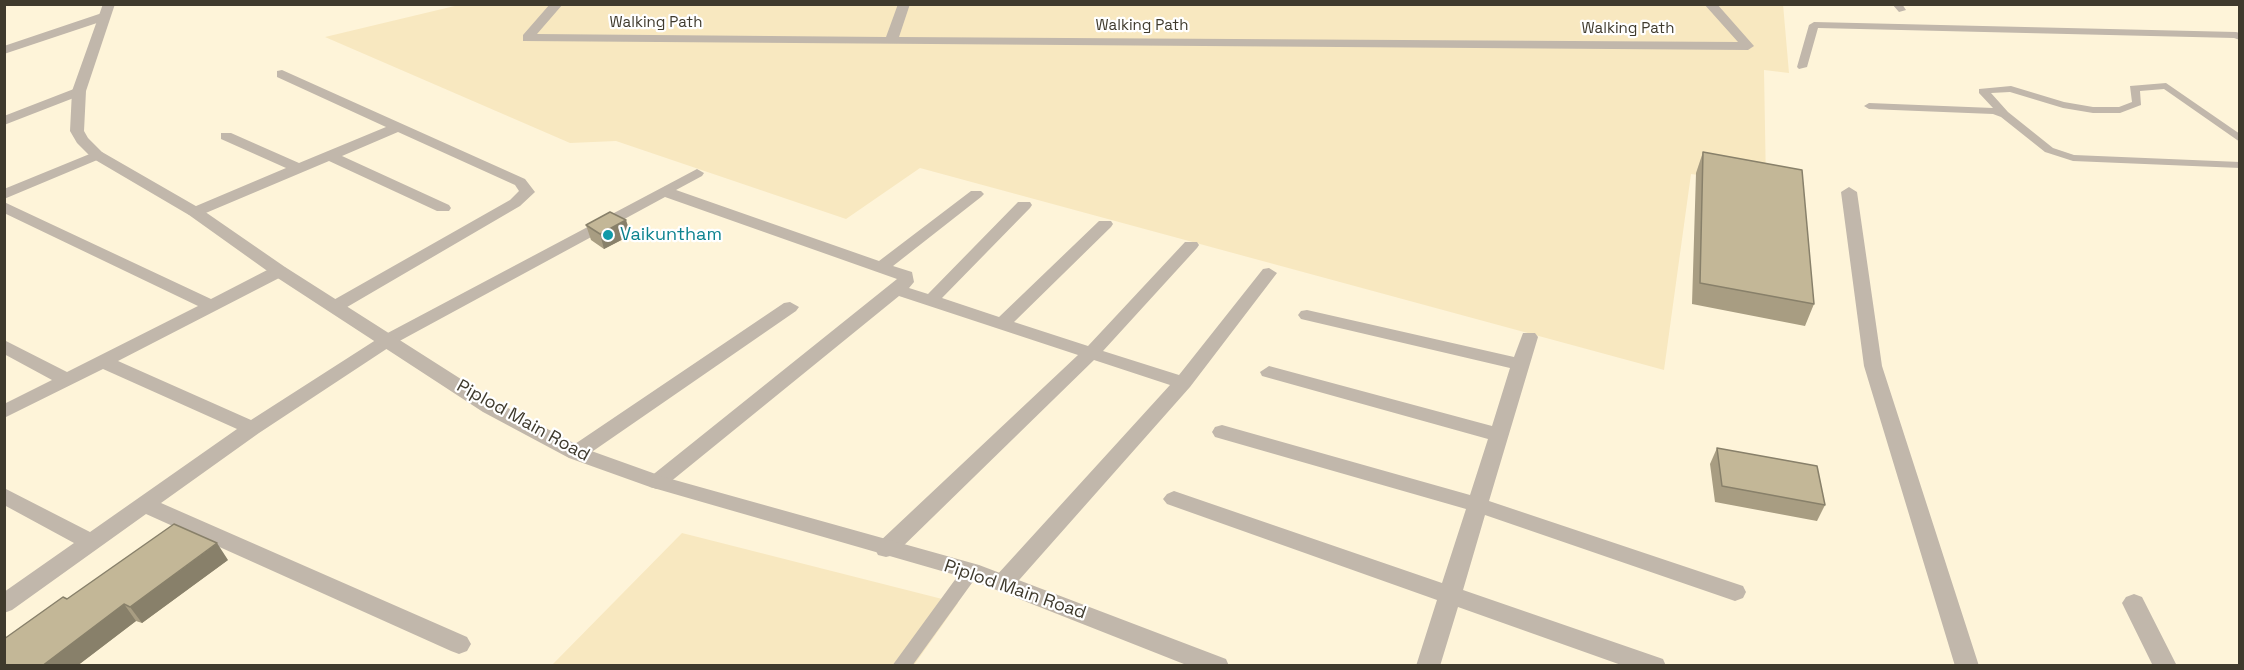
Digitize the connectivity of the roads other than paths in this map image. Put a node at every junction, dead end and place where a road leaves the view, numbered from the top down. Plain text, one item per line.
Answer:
1 (557, 4) edge
2 (904, 4) edge
3 (1710, 4) edge
4 (107, 10) edge
5 (2240, 38) edge
6 (890, 41) junction
7 (4, 50) edge
8 (1802, 67) dead end
9 (282, 74) dead end
10 (79, 91) junction
11 (1869, 106) dead end
12 (2005, 115) junction
13 (4, 121) edge
14 (400, 126) junction
15 (226, 136) dead end
16 (2240, 139) edge
17 (97, 155) junction
18 (330, 156) junction
19 (2240, 165) edge
20 (300, 169) junction
21 (697, 173) dead end
22 (666, 192) junction
23 (1849, 192) dead end
24 (976, 194) dead end
25 (4, 195) edge
26 (1024, 205) dead end
27 (4, 207) edge
28 (443, 208) dead end
29 (195, 212) junction
30 (1105, 224) dead end
31 (1191, 245) dead end
32 (883, 266) junction
33 (279, 271) junction
34 (1269, 273) dead end
35 (896, 290) junction
36 (930, 301) junction
37 (213, 306) junction
38 (336, 306) junction
39 (790, 307) dead end
40 (1307, 315) dead end
41 (1002, 324) junction
42 (1529, 337) dead end
43 (388, 340) junction
44 (4, 346) edge
45 (1090, 354) junction
46 (104, 362) junction
47 (1520, 364) junction
48 (1269, 372) dead end
49 (67, 380) junction
50 (1183, 383) junction
51 (4, 412) edge
52 (252, 428) junction
53 (1222, 432) dead end
54 (1499, 435) junction
55 (576, 453) junction
56 (657, 482) junction
57 (4, 495) edge
58 (1174, 499) dead end
59 (145, 505) junction
60 (1479, 505) junction
61 (92, 543) junction
62 (885, 549) junction
63 (971, 571) junction
64 (1004, 582) junction
65 (1735, 592) dead end
66 (1451, 597) junction
67 (2134, 603) dead end
68 (4, 604) edge
69 (459, 645) dead end
70 (901, 666) edge
71 (1217, 666) edge
72 (1428, 666) edge
73 (1653, 666) edge
74 (1967, 666) edge
75 (2165, 666) edge

1 - 6 street, Walking Path
2 - 6 street
3 - 6 street, Walking Path
4 - 7 street
4 - 10 street, Piplod Main Road
5 - 8 lane
9 - 14 street
10 - 13 street
10 - 17 street, Piplod Main Road
11 - 12 lane
12 - 16 lane
12 - 19 lane
14 - 18 street
14 - 38 street
15 - 20 street
17 - 25 street
17 - 29 street, Piplod Main Road
18 - 20 street
18 - 28 street
20 - 29 street
21 - 22 street
22 - 32 street
22 - 43 street
23 - 74 street
24 - 32 street
26 - 36 street
27 - 37 street
29 - 33 street, Piplod Main Road
30 - 41 street
31 - 45 street
32 - 35 street
33 - 37 street
33 - 38 street, Piplod Main Road
34 - 50 street
35 - 36 street
35 - 56 street
36 - 41 street
37 - 46 street
38 - 43 street, Piplod Main Road
39 - 55 street
40 - 47 street
41 - 45 street
42 - 47 street
43 - 52 street
43 - 55 street, Piplod Main Road
44 - 49 street
45 - 50 street
45 - 62 street
46 - 49 street
46 - 52 street
47 - 54 street
48 - 54 street
49 - 51 street
50 - 64 street
52 - 59 street
53 - 60 street
54 - 60 street
55 - 56 street, Piplod Main Road
56 - 62 street, Piplod Main Road
57 - 61 street
58 - 66 street
59 - 61 street
59 - 69 street
60 - 65 street
60 - 66 street
61 - 68 street
62 - 63 street, Piplod Main Road
63 - 64 street, Piplod Main Road
63 - 70 lane
64 - 71 street, Piplod Main Road
66 - 72 street
66 - 73 street
67 - 75 street

